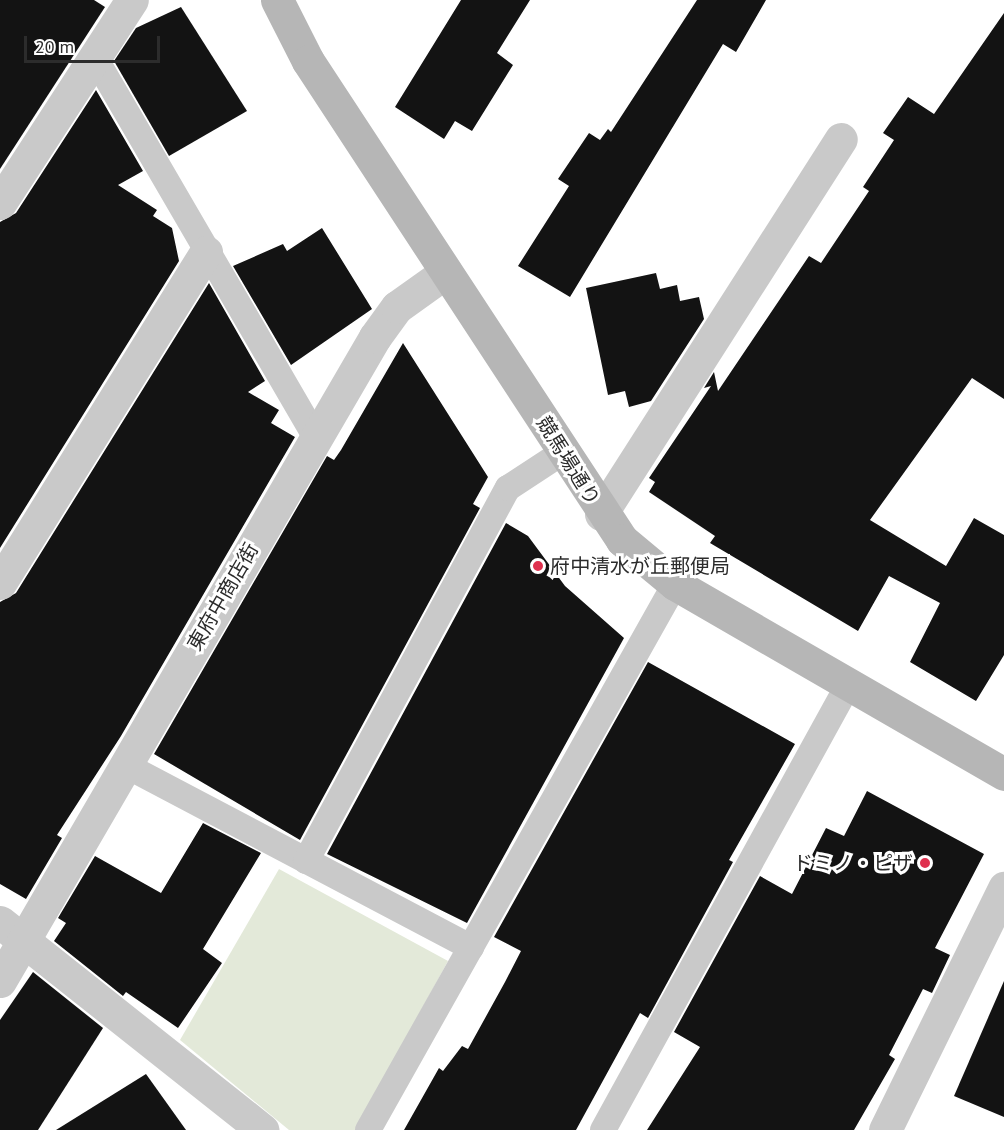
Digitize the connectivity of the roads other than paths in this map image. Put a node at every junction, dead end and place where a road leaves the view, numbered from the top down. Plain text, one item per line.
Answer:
1 (132, 0) edge
2 (277, 0) edge
3 (95, 58) junction
4 (841, 139) dead end
5 (0, 203) edge
6 (206, 252) junction
7 (446, 272) junction
8 (315, 436) junction
9 (563, 452) junction
10 (601, 514) junction
11 (0, 583) edge
12 (675, 584) junction
13 (847, 687) junction
14 (127, 766) junction
15 (1004, 774) edge
16 (306, 861) junction
17 (1004, 888) edge
18 (0, 922) edge
19 (26, 942) junction
20 (471, 947) junction
21 (0, 981) edge
22 (262, 1130) edge
23 (368, 1130) edge
24 (603, 1130) edge
25 (885, 1130) edge

1 - 3 street
2 - 7 street, 競馬場通り
3 - 5 street
3 - 6 lane
4 - 10 street
6 - 8 lane
6 - 11 street
7 - 8 street, 東府中商店街
7 - 9 street, 競馬場通り
8 - 14 street, 東府中商店街
9 - 10 street, 競馬場通り
9 - 16 lane
10 - 12 street, 競馬場通り
12 - 13 street, 競馬場通り
12 - 20 lane
13 - 15 street, 競馬場通り
13 - 24 lane
14 - 16 lane
14 - 19 street, 東府中商店街
16 - 20 lane
17 - 25 street
18 - 19 street
19 - 21 street, 東府中商店街
19 - 22 street
20 - 23 lane

